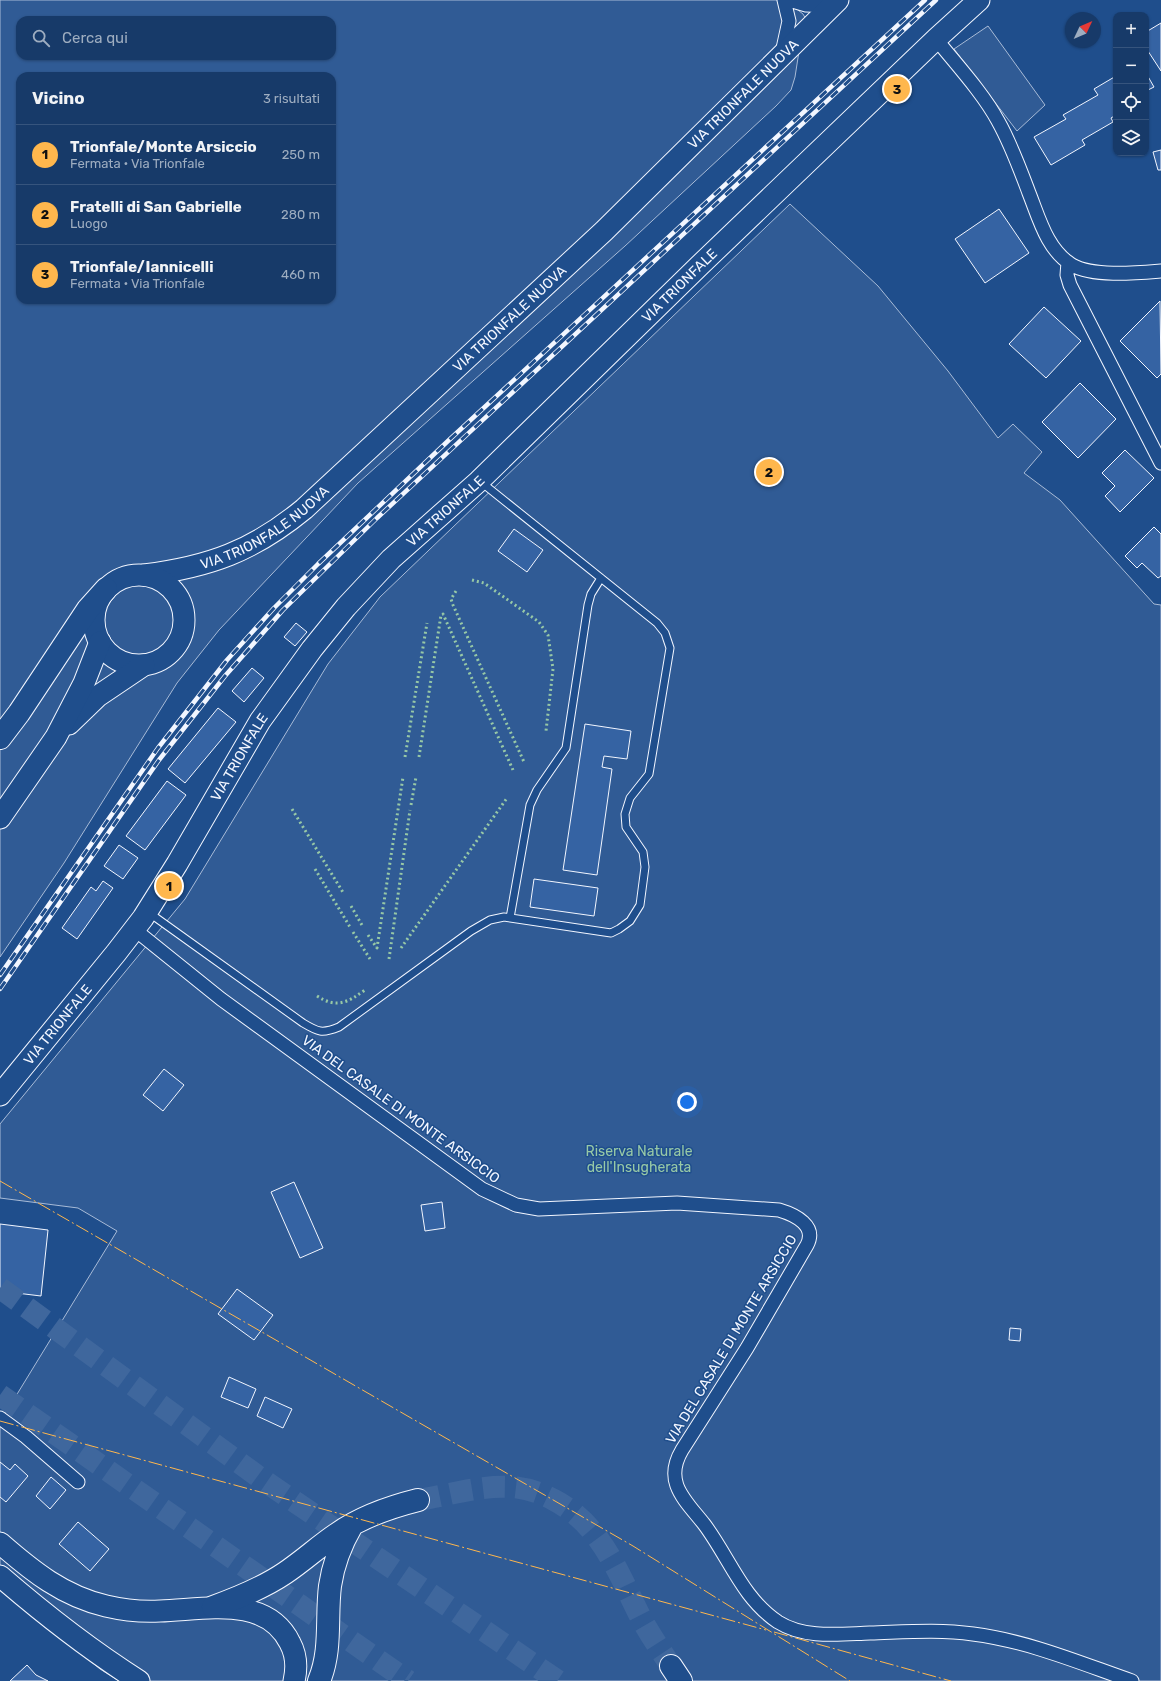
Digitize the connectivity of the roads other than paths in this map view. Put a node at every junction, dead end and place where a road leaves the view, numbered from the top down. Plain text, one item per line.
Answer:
1 (784, 0) edge
2 (789, 0) edge
3 (979, 0) edge
4 (835, 3) edge
5 (936, 39) junction
6 (781, 56) junction
7 (1068, 262) junction
8 (1161, 271) edge
9 (1161, 463) edge
10 (479, 480) junction
11 (144, 575) junction
12 (601, 578) junction
13 (106, 590) junction
14 (100, 642) junction
15 (144, 665) junction
16 (56, 737) junction
17 (0, 738) edge
18 (0, 818) edge
19 (147, 912) junction
20 (510, 918) junction
21 (134, 929) junction
22 (0, 1095) edge
23 (0, 1418) edge
24 (78, 1482) dead end
25 (418, 1500) tunnel mouth
26 (352, 1524) junction
27 (0, 1543) edge
28 (0, 1576) edge
29 (213, 1607) junction
30 (140, 1681) edge
31 (294, 1681) edge
32 (319, 1681) edge
33 (1132, 1681) edge

1 - 6 street
2 - 4 street
3 - 5 main road, VIA TRIONFALE
4 - 6 main road, VIA TRIONFALE NUOVA
5 - 7 street
5 - 10 main road, VIA TRIONFALE
6 - 11 main road, VIA TRIONFALE NUOVA
7 - 8 street
7 - 9 street
10 - 12 lane
10 - 19 main road, VIA TRIONFALE
11 - 13 main road
11 - 15 main road
12 - 20 lane
12 - 20 lane
13 - 14 main road
13 - 17 highway
14 - 15 main road
14 - 16 main road
15 - 16 main road
16 - 18 main road
19 - 20 lane
19 - 21 main road, VIA TRIONFALE
21 - 22 main road, VIA TRIONFALE
21 - 33 street, VIA DEL CASALE DI MONTE ARSICCIO
23 - 24 street
25 - 26 highway
26 - 29 highway
26 - 32 highway
27 - 29 main road
28 - 30 main road
29 - 31 main road

